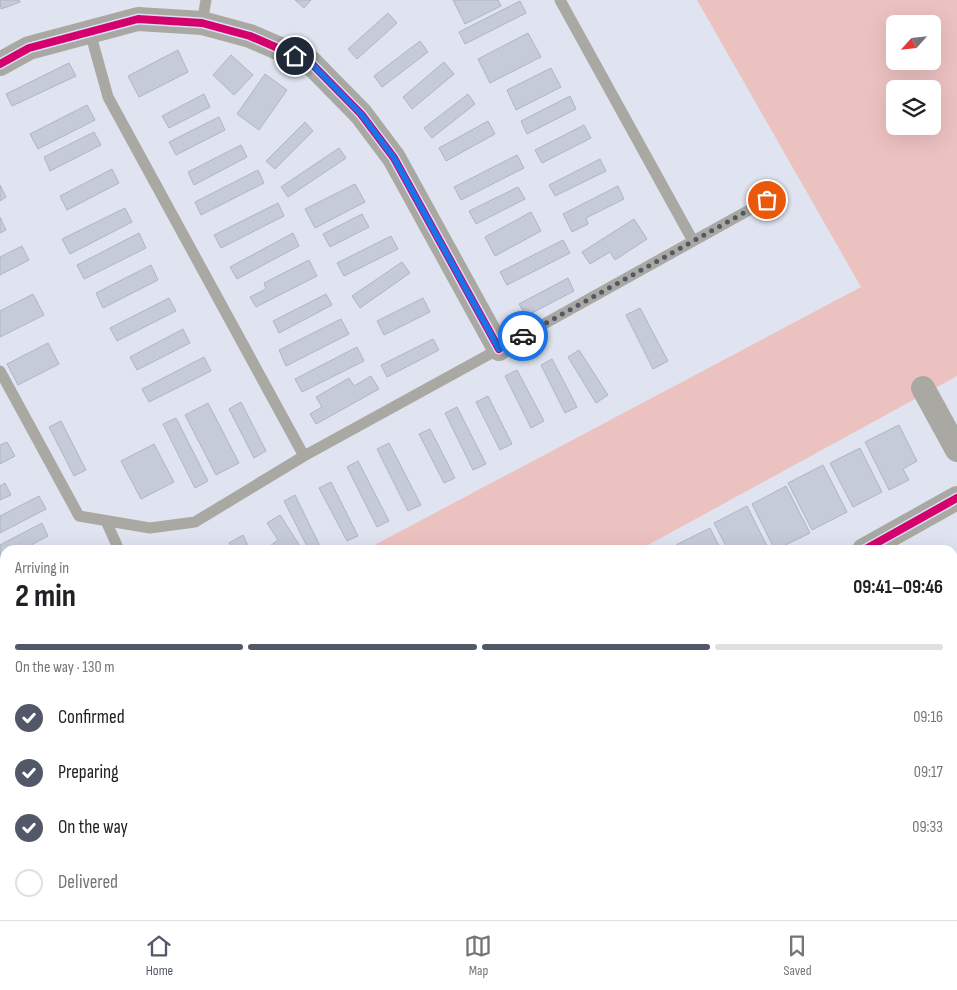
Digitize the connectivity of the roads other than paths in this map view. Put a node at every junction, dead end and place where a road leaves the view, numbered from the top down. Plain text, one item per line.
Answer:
1 (560, 0) edge
2 (204, 11) edge
3 (90, 32) junction
4 (0, 64) edge
5 (767, 200) dead end
6 (693, 241) junction
7 (499, 349) junction
8 (0, 371) edge
9 (923, 388) dead end
10 (957, 450) edge
11 (304, 456) junction
12 (957, 498) edge
13 (106, 520) junction
14 (117, 545) edge
15 (873, 545) edge

1 - 6 lane
2 - 3 street
2 - 7 street
3 - 4 street
3 - 11 lane
5 - 6 lane
6 - 7 lane
7 - 11 lane
8 - 13 lane
9 - 10 street
11 - 13 lane
12 - 15 street
13 - 14 lane

